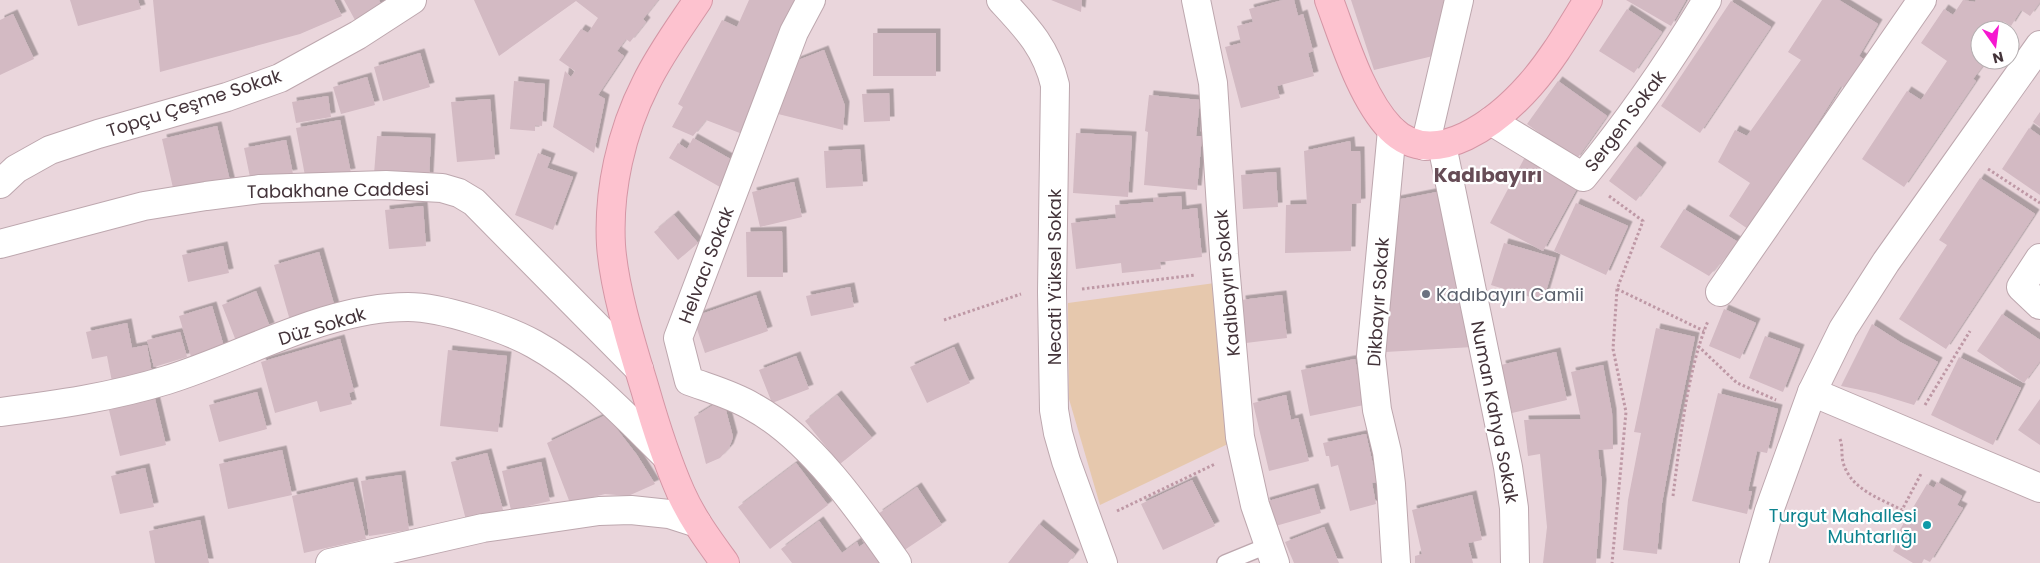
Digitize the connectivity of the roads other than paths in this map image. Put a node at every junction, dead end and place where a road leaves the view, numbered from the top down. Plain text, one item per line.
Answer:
1 (412, 0) edge
2 (698, 0) edge
3 (811, 0) edge
4 (1001, 0) edge
5 (1196, 0) edge
6 (1330, 0) edge
7 (1459, 0) edge
8 (1588, 0) edge
9 (1707, 0) edge
10 (1922, 0) edge
11 (2040, 45) edge
12 (1491, 121) junction
13 (1392, 130) junction
14 (1434, 145) junction
15 (0, 184) edge
16 (0, 244) edge
17 (2040, 258) edge
18 (1720, 292) road end
19 (2040, 305) edge
20 (639, 368) junction
21 (1808, 402) junction
22 (0, 412) edge
23 (666, 456) junction
24 (2040, 488) edge
25 (697, 523) junction
26 (1272, 554) edge
27 (330, 563) edge
28 (725, 563) edge
29 (897, 563) edge
30 (1103, 563) edge
31 (1225, 563) edge
32 (1396, 563) edge
33 (1515, 563) edge
34 (1754, 563) edge

1 - 15 street, Topçu Çeşme Sokak
2 - 20 main road
3 - 29 street, Helvacı Sokak
4 - 30 street, Necati Yüksel Sokak
5 - 26 street, Kadıbayırı Sokak
6 - 13 main road
7 - 14 street
8 - 12 main road
9 - 12 street, Sergen Sokak
10 - 18 street
11 - 21 street
12 - 14 main road
13 - 14 main road
13 - 32 street, Dikbayır Sokak
14 - 33 street, Numan Kahya Sokak
16 - 20 street, Tabakhane Caddesi
17 - 19 street
20 - 23 main road
21 - 24 street
21 - 34 street
22 - 23 street, Düz Sokak
23 - 25 main road
25 - 27 street
25 - 28 main road
26 - 31 lane

